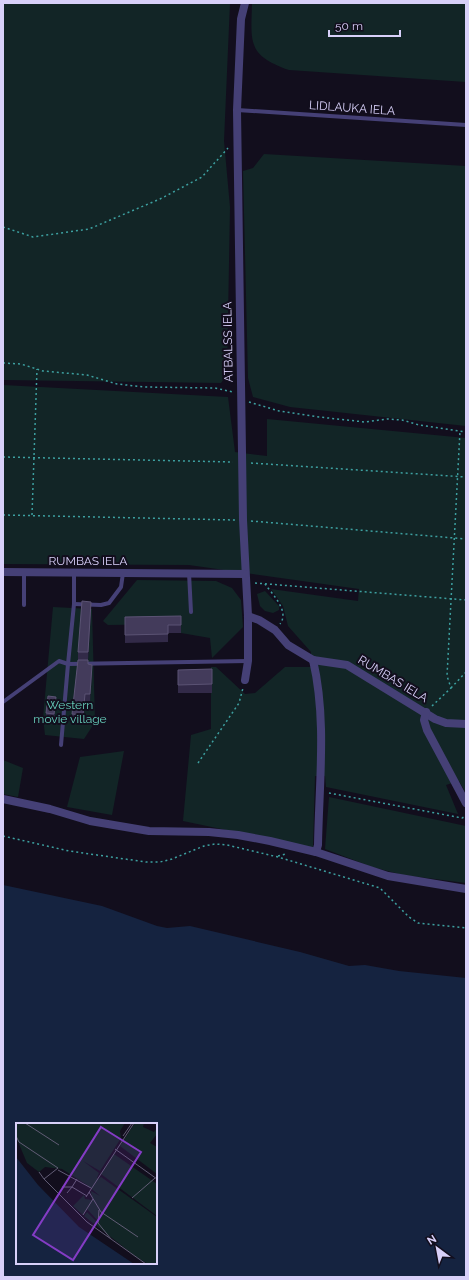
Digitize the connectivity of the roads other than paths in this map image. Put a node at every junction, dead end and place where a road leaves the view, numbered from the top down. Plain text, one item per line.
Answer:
1 (245, 3) edge
2 (236, 110) junction
3 (466, 125) edge
4 (3, 572) edge
5 (24, 572) junction
6 (123, 572) junction
7 (74, 573) junction
8 (189, 573) junction
9 (245, 574) junction
10 (24, 604) dead end
11 (74, 604) junction
12 (191, 612) dead end
13 (248, 616) junction
14 (313, 660) junction
15 (248, 661) junction
16 (68, 664) junction
17 (245, 680) road end
18 (3, 702) edge
19 (426, 712) junction
20 (466, 724) edge
21 (61, 745) dead end
22 (3, 799) edge
23 (466, 803) edge
24 (316, 852) junction
25 (466, 889) edge

1 - 2 street, ATBALSS IELA
2 - 3 lane, LIDLAUKA IELA
2 - 9 street, ATBALSS IELA
4 - 5 street, RUMBAS IELA
5 - 7 street, RUMBAS IELA
5 - 10 lane
6 - 7 street, RUMBAS IELA
6 - 8 street, RUMBAS IELA
6 - 11 lane
7 - 11 lane
8 - 9 street, RUMBAS IELA
8 - 12 lane
9 - 13 street, ATBALSS IELA
11 - 16 lane
13 - 14 street, RUMBAS IELA
13 - 15 street, ATBALSS IELA
14 - 19 street, RUMBAS IELA
14 - 24 street
15 - 16 lane
15 - 17 street, ATBALSS IELA
16 - 18 lane
16 - 21 lane
19 - 20 street, RUMBAS IELA
19 - 23 street
22 - 24 street
24 - 25 street

